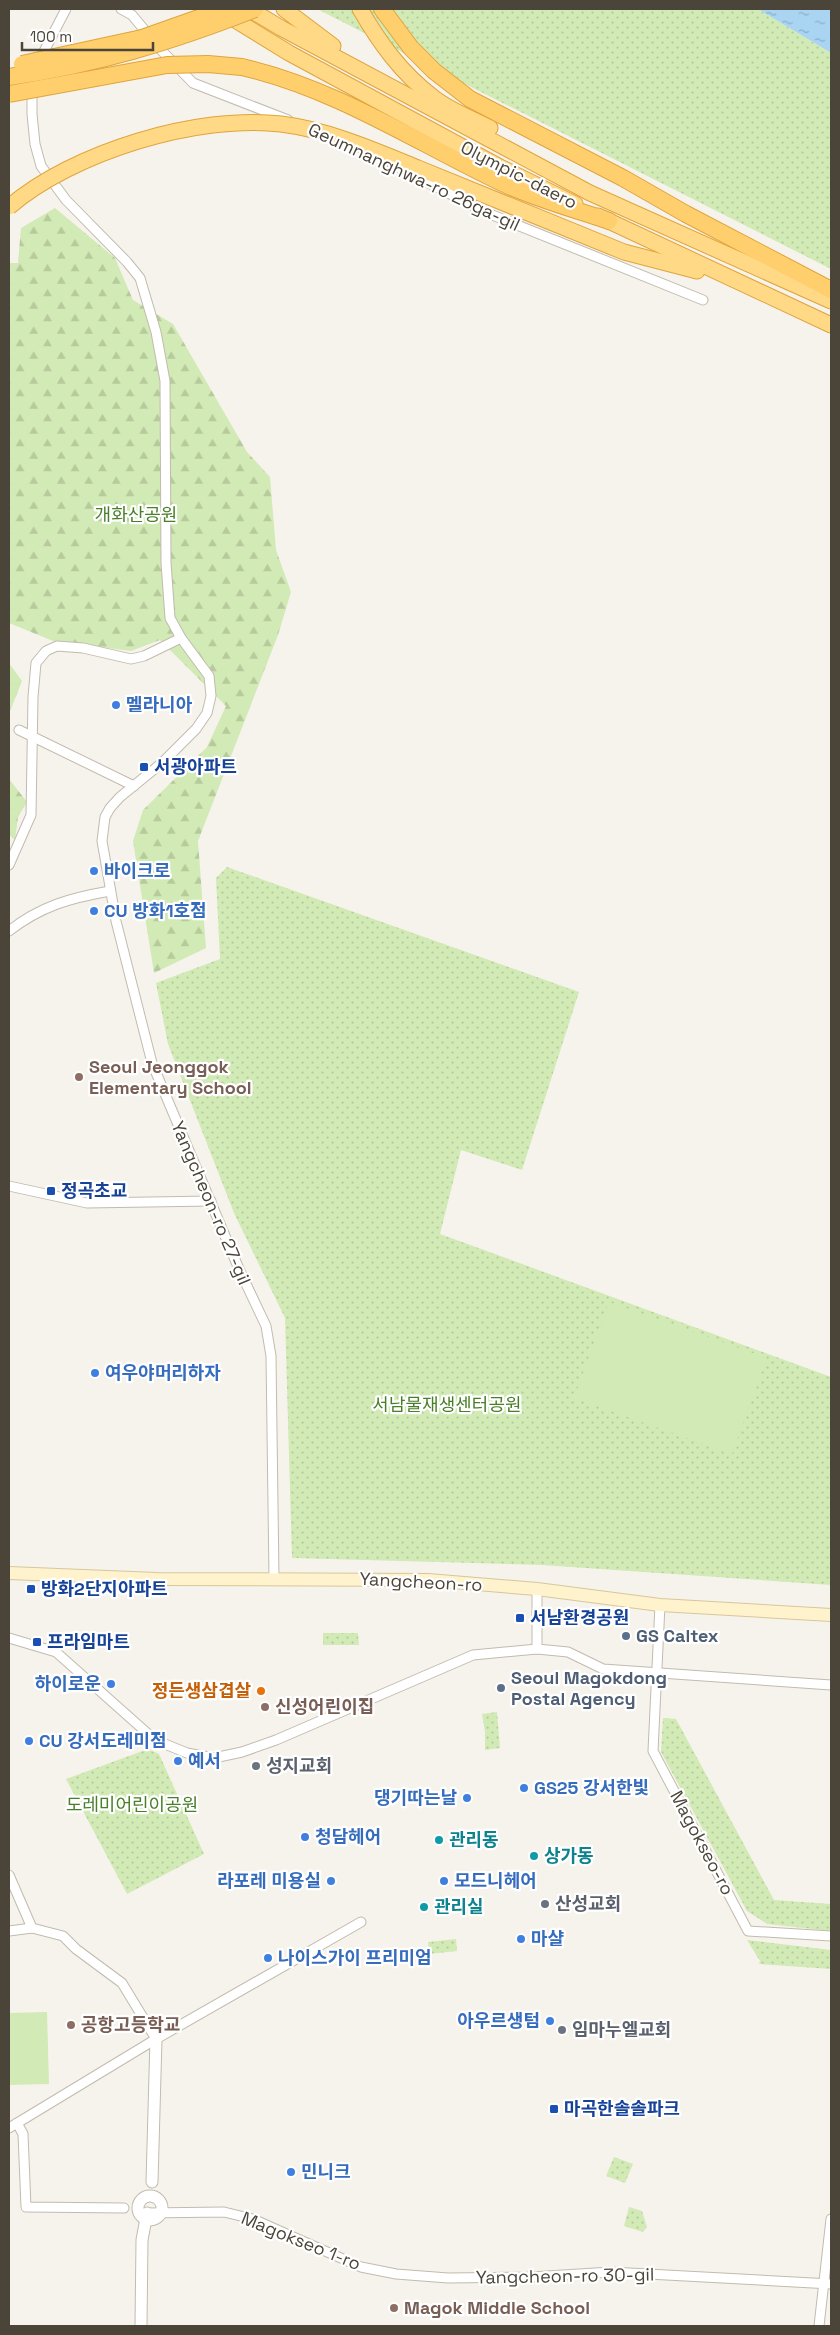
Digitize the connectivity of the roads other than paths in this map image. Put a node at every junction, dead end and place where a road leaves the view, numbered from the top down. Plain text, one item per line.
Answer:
1 (66, 9) edge
2 (121, 9) edge
3 (216, 9) edge
4 (224, 9) edge
5 (249, 9) edge
6 (255, 9) edge
7 (284, 9) edge
8 (360, 9) edge
9 (382, 9) edge
10 (9, 66) edge
11 (9, 77) edge
12 (9, 94) edge
13 (409, 97) junction
14 (590, 193) junction
15 (9, 206) edge
16 (608, 221) junction
17 (732, 280) junction
18 (831, 290) edge
19 (703, 300) dead end
20 (831, 301) edge
21 (831, 325) edge
22 (181, 638) junction
23 (19, 730) dead end
24 (32, 736) junction
25 (134, 786) junction
26 (9, 865) edge
27 (110, 891) junction
28 (9, 930) edge
29 (9, 1186) edge
30 (211, 1201) junction
31 (9, 1573) edge
32 (274, 1578) junction
33 (538, 1589) junction
34 (660, 1605) junction
35 (831, 1615) edge
36 (9, 1638) edge
37 (537, 1649) junction
38 (658, 1672) junction
39 (831, 1685) edge
40 (9, 1875) edge
41 (361, 1922) dead end
42 (32, 1928) junction
43 (9, 1931) edge
44 (831, 1936) edge
45 (156, 2039) junction
46 (13, 2125) edge
47 (152, 2182) dead end
48 (124, 2208) dead end
49 (142, 2211) joint
50 (831, 2218) edge
51 (448, 2278) joint
52 (828, 2283) edge
53 (141, 2326) edge
54 (819, 2326) edge

1 - 22 street, Yangcheon-ro 27-gil
2 - 19 street, Geumnanghwa-ro 26ga-gil
3 - 16 highway, Olympic-daero
4 - 10 highway, bridge
5 - 13 highway, Olympic-daero
6 - 11 highway, bridge
7 - 13 highway
8 - 14 highway
9 - 18 highway
12 - 16 highway, bridge
13 - 14 highway, Olympic-daero
14 - 20 highway, Olympic-daero
15 - 17 highway, bridge
16 - 17 highway, Olympic-daero
17 - 21 highway, Olympic-daero
22 - 24 street
22 - 25 street, Yangcheon-ro 27-gil
23 - 24 street
24 - 25 street
24 - 26 street
25 - 27 street, Yangcheon-ro 27-gil
27 - 28 street
27 - 30 street, Yangcheon-ro 27-gil
29 - 30 street
30 - 32 street, Yangcheon-ro 27-gil
31 - 32 main road, Yangcheon-ro
32 - 33 main road, Yangcheon-ro
33 - 34 main road, Yangcheon-ro
33 - 37 street
34 - 35 main road, Yangcheon-ro
34 - 38 street, Magokseo-ro
36 - 37 street
37 - 38 street
38 - 39 street
38 - 44 street, Magokseo-ro
40 - 42 street
41 - 45 street
42 - 43 street
42 - 45 street
45 - 46 street
45 - 47 street
46 - 48 street
49 - 51 street, Magokseo 1-ro
49 - 53 street, Magokseo 1-ro
50 - 52 street
51 - 52 street, Yangcheon-ro 30-gil
52 - 54 street

